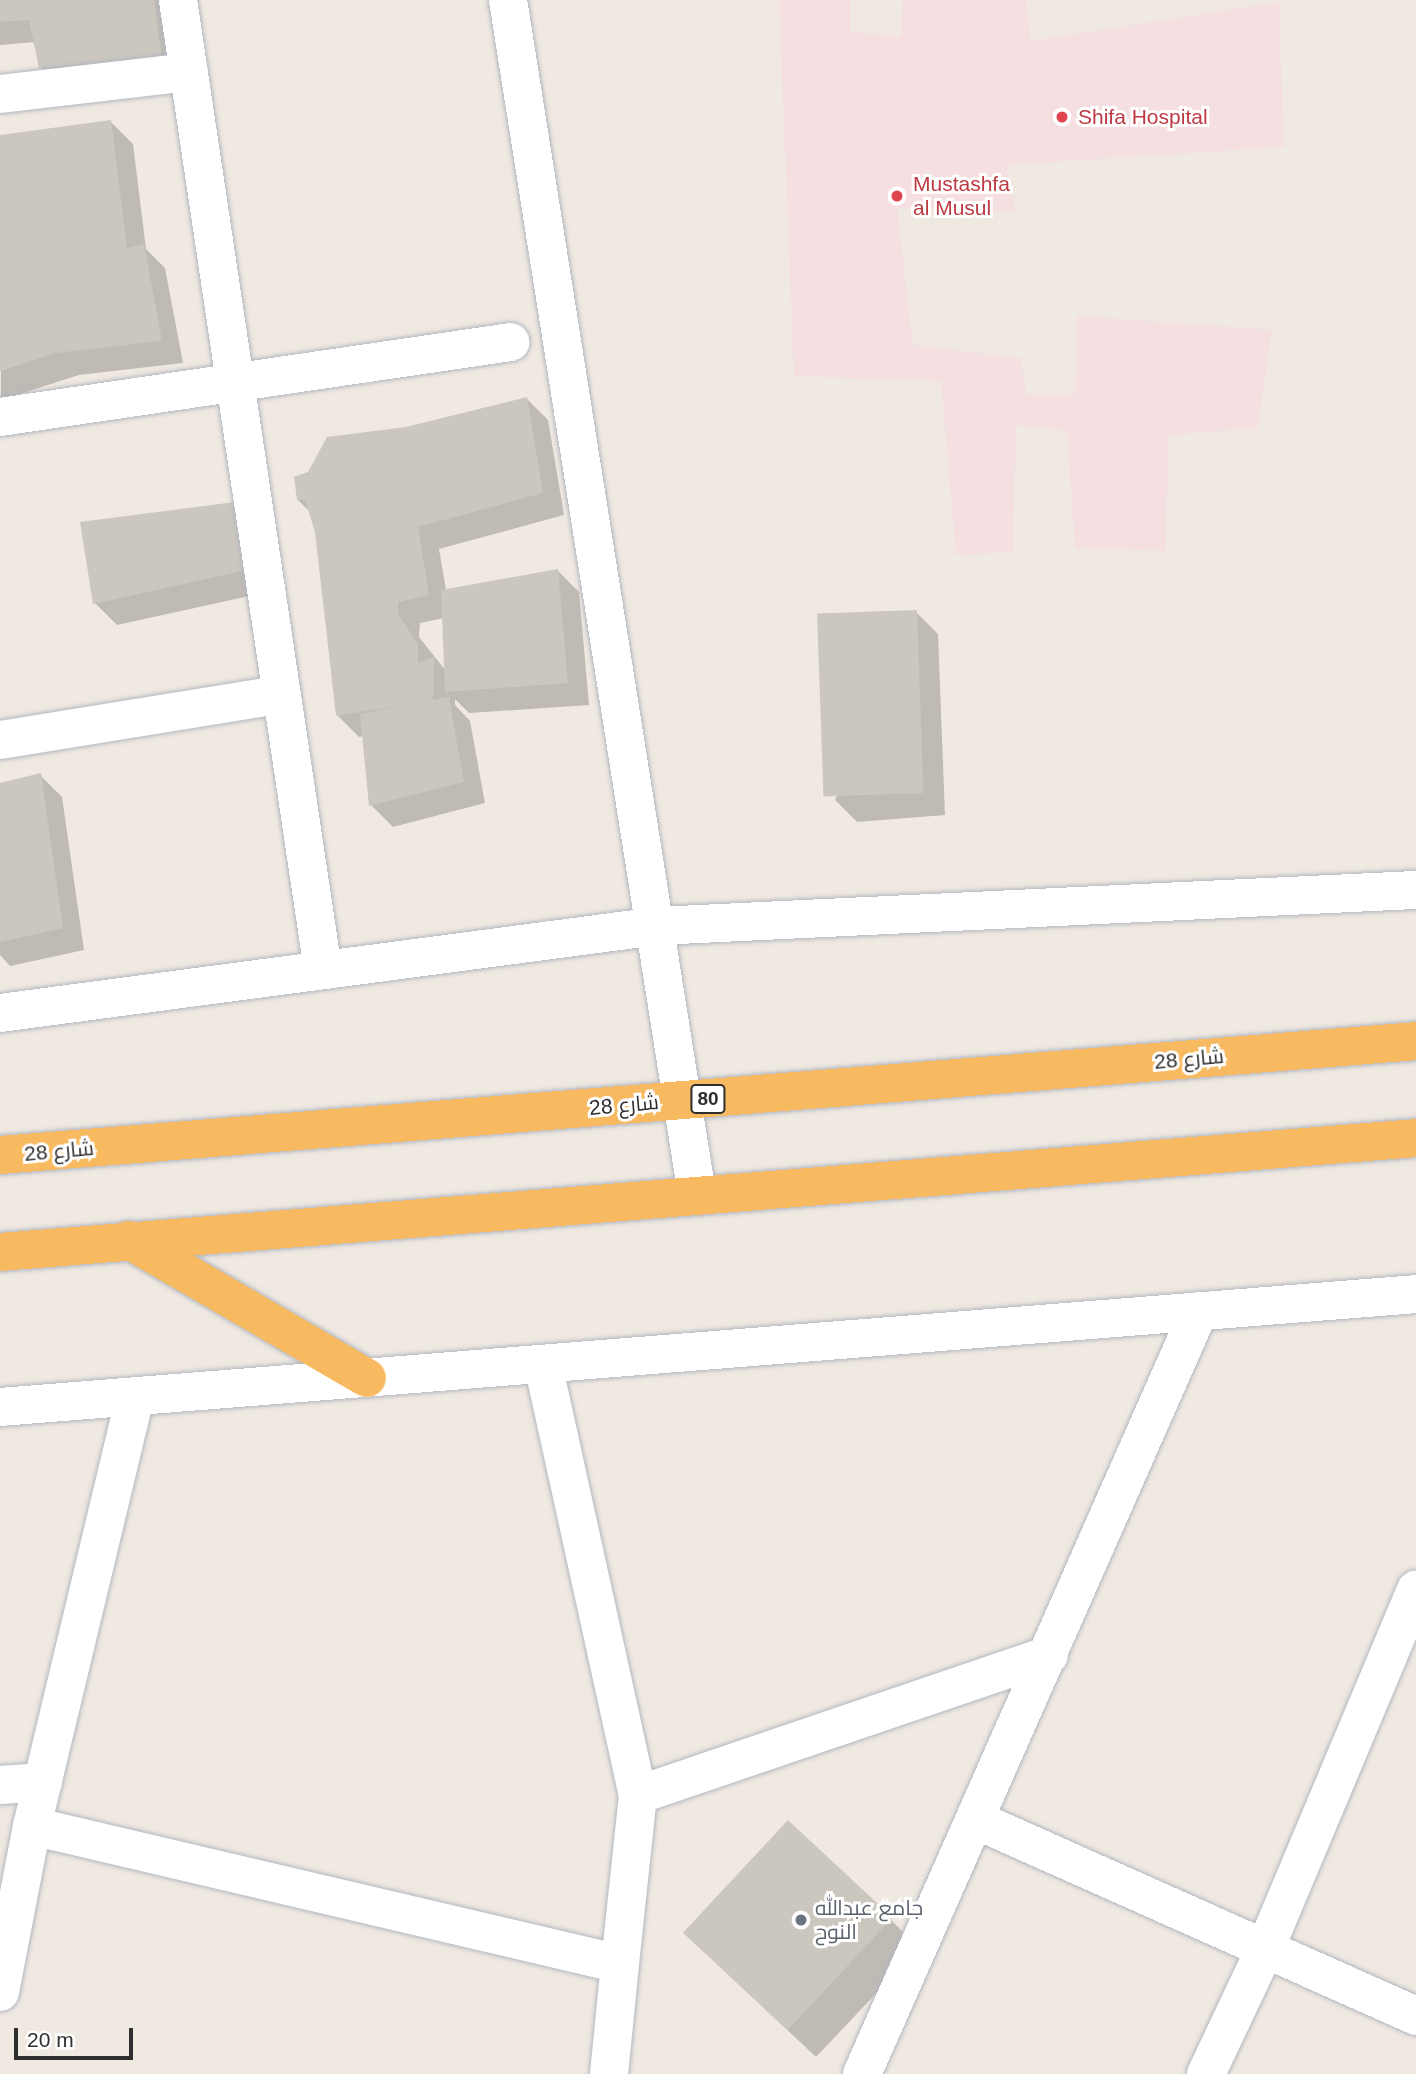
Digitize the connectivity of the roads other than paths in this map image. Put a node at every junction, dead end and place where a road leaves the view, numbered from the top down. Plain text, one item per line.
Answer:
1 (177, 0) edge
2 (508, 0) edge
3 (189, 72) junction
4 (0, 94) edge
5 (511, 342) dead end
6 (237, 383) junction
7 (0, 417) edge
8 (279, 695) junction
9 (0, 740) edge
10 (1416, 890) edge
11 (657, 926) junction
12 (323, 970) junction
13 (0, 1013) edge
14 (1416, 1041) edge
15 (681, 1101) junction
16 (1416, 1138) edge
17 (0, 1155) edge
18 (697, 1194) junction
19 (129, 1240) junction
20 (0, 1252) edge
21 (1416, 1294) edge
22 (1199, 1311) junction
23 (543, 1364) junction
24 (367, 1378) junction
25 (135, 1396) junction
26 (0, 1406) edge
27 (1416, 1589) edge
28 (1049, 1655) junction
29 (1403, 1662) edge
30 (43, 1782) junction
31 (0, 1785) edge
32 (638, 1795) junction
33 (976, 1820) junction
34 (32, 1826) junction
35 (1265, 1949) junction
36 (620, 1964) junction
37 (0, 1992) edge
38 (1416, 2016) edge
39 (609, 2074) edge
40 (862, 2074) edge
41 (1206, 2074) edge

1 - 3 street
2 - 11 street
3 - 4 street
3 - 6 street
5 - 6 street
6 - 7 street
6 - 8 street
8 - 9 street
8 - 12 street
10 - 11 street
11 - 12 street
11 - 15 street
12 - 13 street
14 - 15 highway, شارع 28 / 80
15 - 17 highway, شارع 28 / 80
15 - 18 street
16 - 18 highway
18 - 19 highway
19 - 20 highway
19 - 24 highway
21 - 22 street
22 - 23 street
22 - 28 street
23 - 24 street
23 - 32 street
24 - 25 street
25 - 26 street
25 - 30 street
27 - 29 street
28 - 32 street
28 - 33 street
29 - 35 street
30 - 31 street
30 - 34 street
32 - 36 street
33 - 35 street
33 - 40 street
34 - 36 street
34 - 37 street
35 - 38 street
35 - 41 street
36 - 39 street

